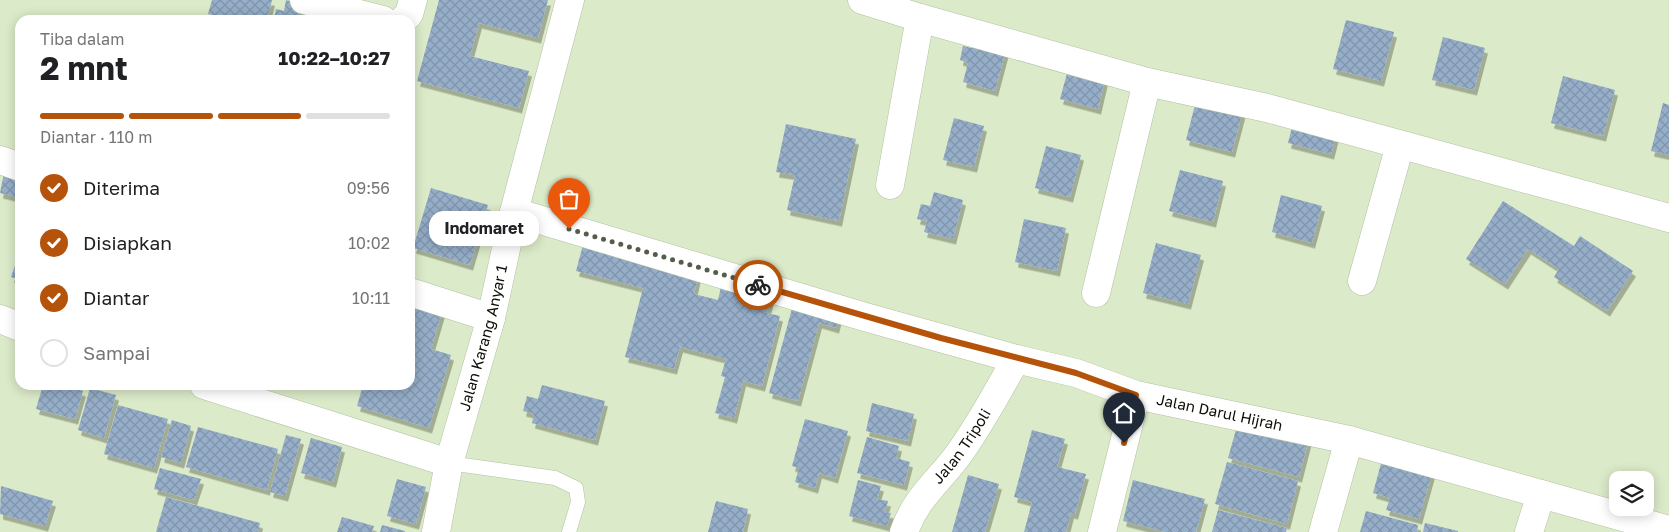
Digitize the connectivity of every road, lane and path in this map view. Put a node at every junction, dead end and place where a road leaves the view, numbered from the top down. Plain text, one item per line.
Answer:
1 (304, 0) edge
2 (413, 0) edge
3 (570, 0) edge
4 (862, 0) edge
5 (363, 15) edge
6 (409, 15) edge
7 (920, 18) junction
8 (1147, 82) junction
9 (1400, 145) junction
10 (0, 160) edge
11 (15, 165) edge
12 (890, 185) dead end
13 (514, 212) junction
14 (1669, 218) edge
15 (1362, 282) dead end
16 (1096, 292) dead end
17 (415, 294) edge
18 (491, 318) junction
19 (0, 319) edge
20 (15, 325) edge
21 (1016, 359) junction
22 (220, 390) edge
23 (1136, 395) junction
24 (1349, 440) junction
25 (449, 463) junction
26 (1541, 494) junction
27 (1669, 530) edge
28 (436, 532) edge
29 (569, 532) edge
30 (904, 532) edge
31 (1102, 532) edge
32 (1323, 532) edge
33 (1529, 532) edge

1 - 5 street
2 - 6 street
3 - 13 street, Jalan Karang Anyar 1
4 - 7 street
7 - 8 street
7 - 12 street
8 - 9 street
8 - 16 street
9 - 14 street
9 - 15 street
10 - 11 street
13 - 18 street, Jalan Karang Anyar 1
13 - 21 street, Jalan Darul Hijrah
17 - 18 street
18 - 25 street, Jalan Karang Anyar 1
19 - 20 street
21 - 23 street, Jalan Darul Hijrah
21 - 30 street, Jalan Tripoli
22 - 25 street
23 - 24 street, Jalan Darul Hijrah
23 - 31 street
24 - 26 street, Jalan Darul Hijrah
24 - 32 street
25 - 28 street, Jalan Karang Anyar 1
25 - 29 lane
26 - 27 street, Jalan Darul Hijrah
26 - 33 street

